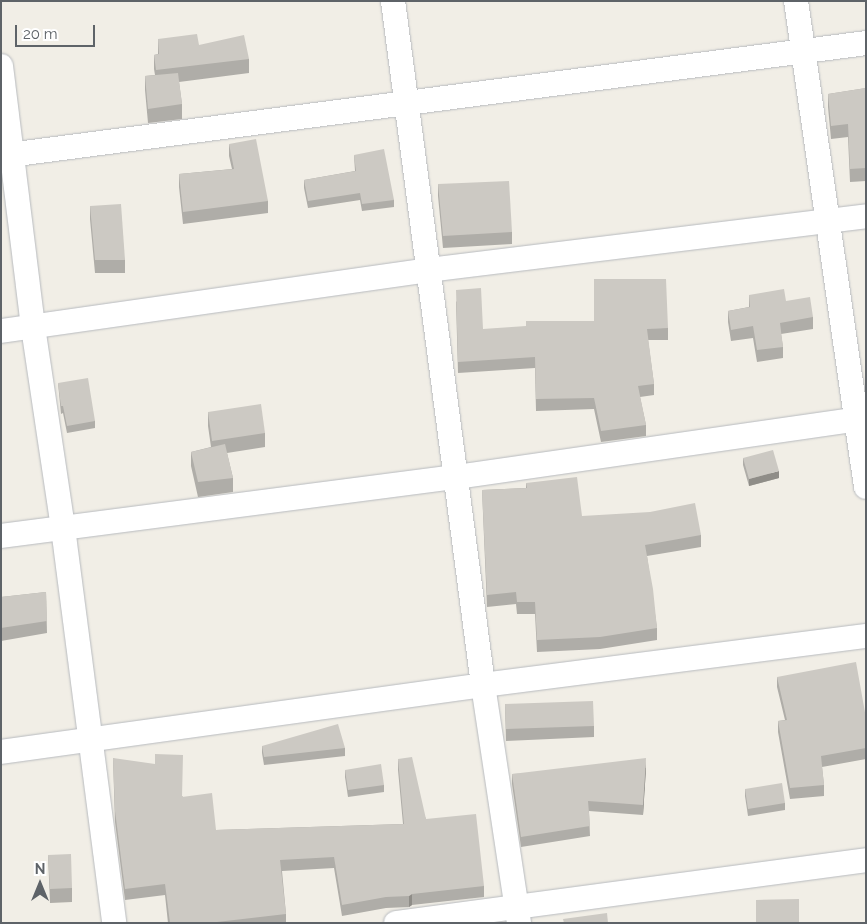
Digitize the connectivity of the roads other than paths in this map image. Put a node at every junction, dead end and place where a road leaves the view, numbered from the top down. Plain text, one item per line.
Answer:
1 (393, 1) edge
2 (796, 1) edge
3 (866, 43) edge
4 (803, 50) junction
5 (1, 66) edge
6 (406, 103) junction
7 (6, 156) edge
8 (866, 216) edge
9 (829, 221) junction
10 (429, 270) junction
11 (33, 327) junction
12 (1, 332) edge
13 (861, 419) edge
14 (457, 477) junction
15 (866, 487) edge
16 (63, 528) junction
17 (1, 536) edge
18 (866, 636) edge
19 (483, 685) junction
20 (91, 741) junction
21 (1, 752) edge
22 (866, 860) edge
23 (518, 915) edge
24 (114, 923) edge
25 (396, 923) edge

1 - 6 street
2 - 4 street
3 - 4 street
4 - 6 street
4 - 9 street
5 - 7 street
6 - 7 street
6 - 10 street
7 - 11 street
8 - 9 street
9 - 10 street
9 - 13 street
10 - 11 street
10 - 14 street
11 - 12 street
11 - 16 street
13 - 14 street
13 - 15 street
14 - 16 street
14 - 19 street
16 - 17 street
16 - 20 street
18 - 19 street
19 - 20 street
19 - 23 street
20 - 21 street
20 - 24 street
22 - 23 street
23 - 25 street

